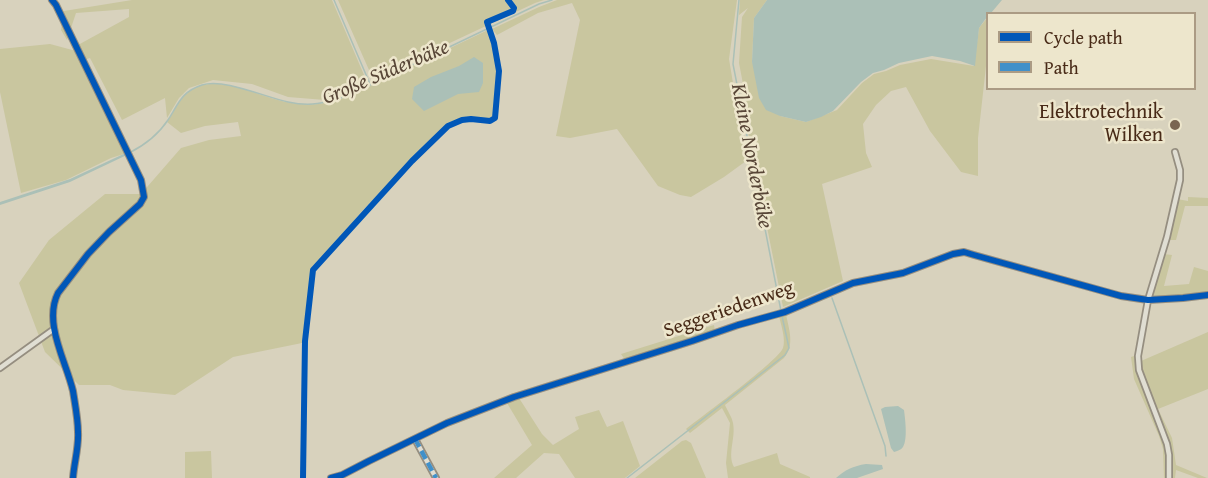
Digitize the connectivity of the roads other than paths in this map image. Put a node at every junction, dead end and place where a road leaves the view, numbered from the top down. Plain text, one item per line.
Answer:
1 (52, 0) edge
2 (1175, 152) dead end
3 (1208, 295) edge
4 (1148, 300) junction
5 (54, 328) junction
6 (0, 368) edge
7 (415, 439) junction
8 (73, 478) edge
9 (331, 478) edge
10 (436, 478) edge
11 (1169, 478) edge

1 - 5 street
2 - 4 street
3 - 4 street, Seggeriedenweg
4 - 7 street, Seggeriedenweg
4 - 11 street
5 - 6 street
5 - 8 street
7 - 9 street, Seggeriedenweg
7 - 10 street

